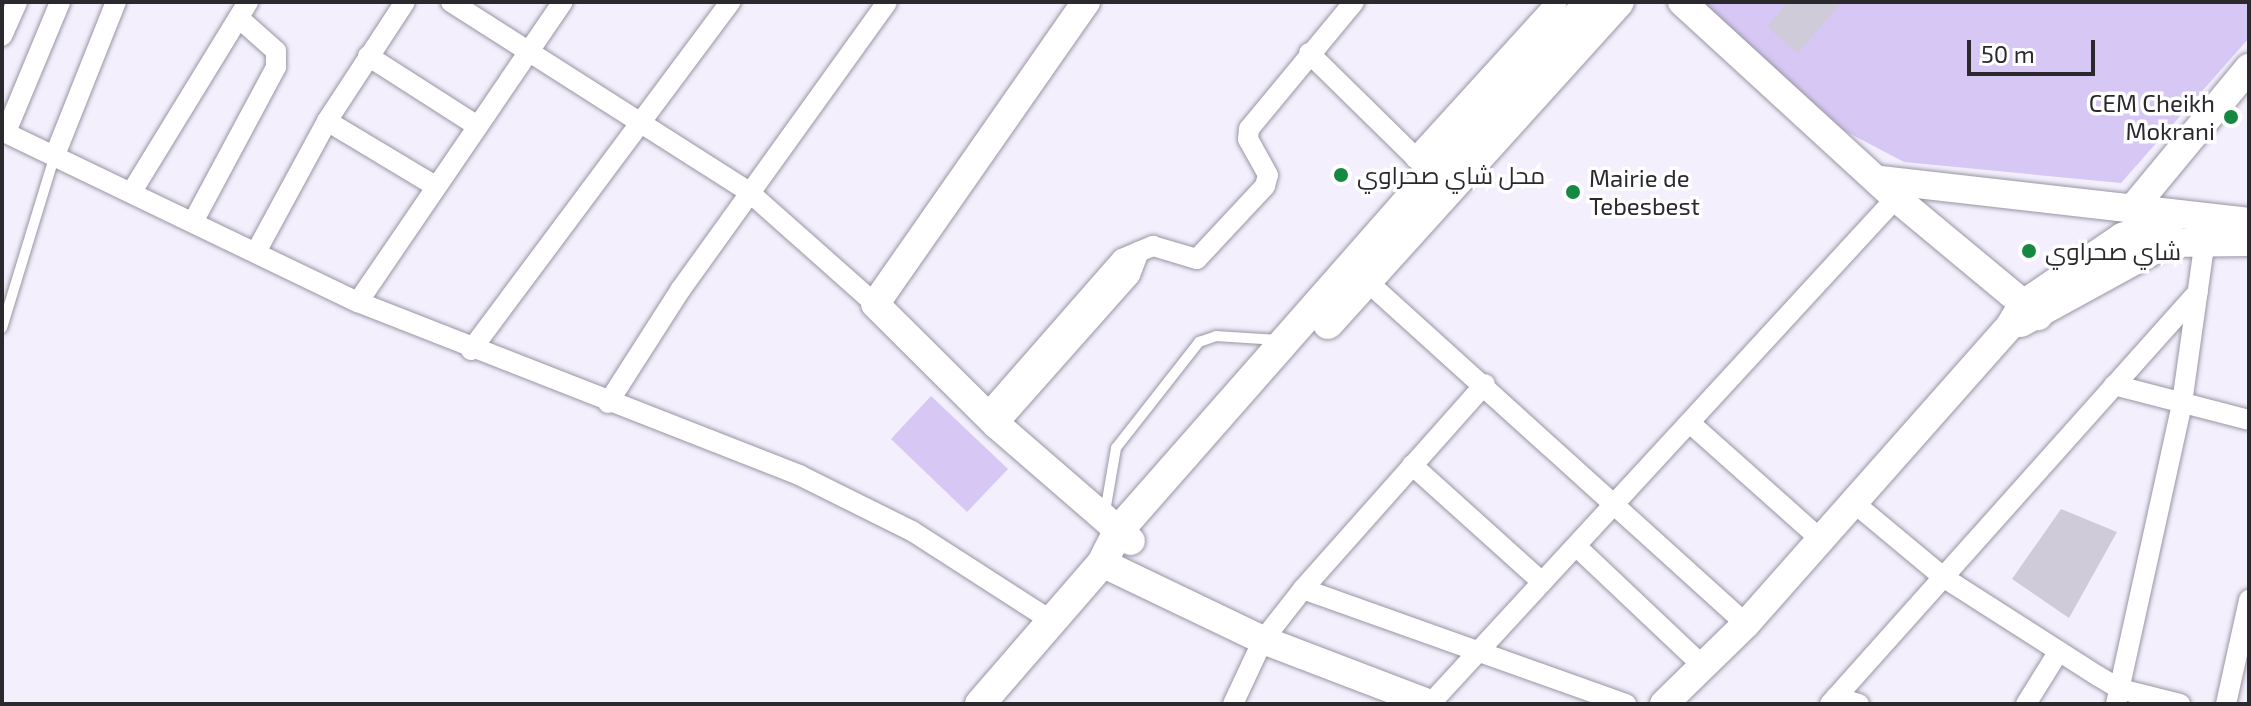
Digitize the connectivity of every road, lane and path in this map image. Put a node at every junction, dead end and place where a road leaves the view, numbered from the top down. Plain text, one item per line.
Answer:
1 (17, 2) edge
2 (60, 2) edge
3 (116, 2) edge
4 (405, 2) edge
5 (451, 2) edge
6 (493, 2) edge
7 (563, 2) edge
8 (730, 2) edge
9 (887, 2) edge
10 (1086, 2) edge
11 (1354, 2) edge
12 (1557, 2) edge
13 (1590, 2) edge
14 (1619, 2) edge
15 (1682, 2) edge
16 (243, 10) edge
17 (480, 20) junction
18 (2, 36) edge
19 (1564, 47) junction
20 (527, 50) junction
21 (1309, 53) junction
22 (368, 56) junction
23 (2249, 68) edge
24 (640, 119) junction
25 (327, 121) junction
26 (476, 125) junction
27 (4, 132) edge
28 (55, 155) junction
29 (1432, 174) junction
30 (435, 186) junction
31 (1889, 189) junction
32 (749, 192) junction
33 (131, 193) junction
34 (2133, 208) junction
35 (2175, 217) junction
36 (193, 222) junction
37 (2249, 222) edge
38 (2205, 240) junction
39 (2249, 242) edge
40 (256, 252) junction
41 (1359, 274) junction
42 (2198, 292) junction
43 (358, 302) junction
44 (875, 304) junction
45 (2023, 316) junction
46 (2, 328) edge
47 (1288, 340) junction
48 (471, 350) junction
49 (1485, 384) junction
50 (2114, 385) junction
51 (608, 403) junction
52 (2182, 403) junction
53 (992, 419) junction
54 (2249, 420) edge
55 (1690, 423) junction
56 (1412, 465) junction
57 (1853, 502) junction
58 (1613, 506) junction
59 (1820, 539) junction
60 (1113, 540) junction
61 (1576, 546) junction
62 (1943, 577) junction
63 (1542, 582) junction
64 (1303, 589) junction
65 (2249, 600) edge
66 (1053, 622) junction
67 (1746, 624) junction
68 (1263, 640) junction
69 (2059, 651) junction
70 (1477, 653) junction
71 (1703, 666) junction
72 (2118, 697) edge
73 (1833, 700) edge
74 (980, 704) edge
75 (1233, 704) edge
76 (1431, 704) edge
77 (1626, 704) edge
78 (1664, 704) edge
79 (1859, 704) edge
80 (2026, 704) edge
81 (2180, 704) edge
82 (2226, 704) edge

1 - 18 street
2 - 27 street
3 - 28 street
4 - 22 street
5 - 17 street
6 - 17 street
7 - 20 street
8 - 24 street
9 - 32 street
10 - 44 street
11 - 21 street
12 - 29 street
13 - 19 main road
14 - 19 main road
15 - 31 street
16 - 33 street
16 - 36 street
17 - 20 street
19 - 29 main road
20 - 24 street
20 - 26 street
21 - 29 street
21 - 53 street
22 - 25 street
22 - 26 street
23 - 34 street
24 - 32 street
24 - 48 street
25 - 30 street
25 - 40 street
26 - 30 street
27 - 28 street
28 - 33 street
28 - 46 lane
29 - 41 main road
30 - 43 street
31 - 34 street
31 - 45 street
31 - 55 street
32 - 44 street
32 - 51 street
33 - 36 street
34 - 35 street
35 - 37 street
35 - 45 street
36 - 40 street
38 - 39 street
38 - 42 street
38 - 45 street
40 - 43 street
41 - 47 main road
41 - 49 street
41 - 60 main road
42 - 50 street
42 - 52 street
43 - 48 street
44 - 53 street
45 - 57 street
47 - 60 main road
47 - 60 lane
48 - 51 street
49 - 56 street
49 - 58 street
50 - 52 street
50 - 62 street
51 - 66 street
52 - 54 street
52 - 72 street
53 - 60 street
55 - 58 street
55 - 59 street
56 - 63 street
56 - 64 street
57 - 59 street
57 - 62 street
58 - 61 street
58 - 67 street
59 - 67 street
60 - 66 main road
60 - 68 street
61 - 63 street
61 - 71 street
62 - 69 street
62 - 73 street
63 - 70 street
64 - 68 street
64 - 70 street
65 - 82 street
66 - 74 main road
67 - 71 street
68 - 75 street
68 - 76 street
69 - 72 street
69 - 80 street
70 - 76 street
70 - 77 street
71 - 78 street
72 - 81 street
73 - 79 street

